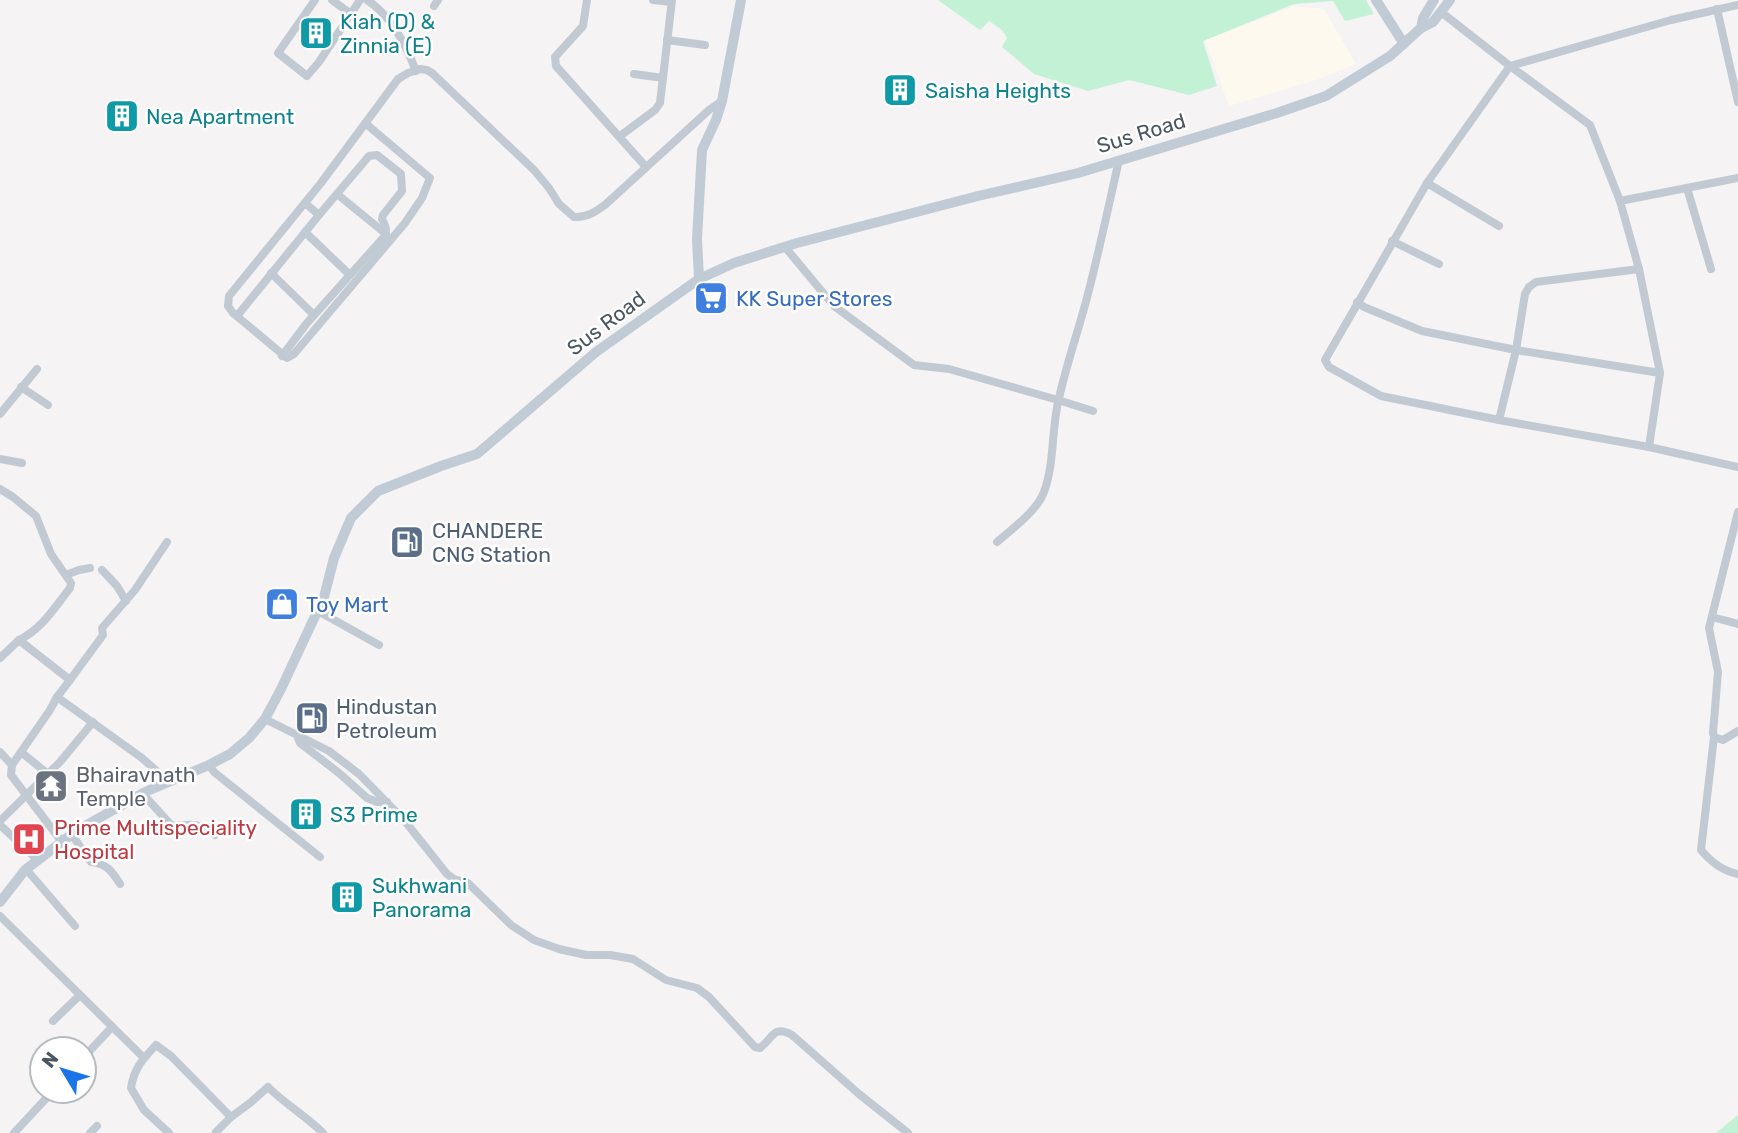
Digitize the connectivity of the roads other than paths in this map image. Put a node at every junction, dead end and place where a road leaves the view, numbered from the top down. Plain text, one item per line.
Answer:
1 (315, 0) edge
2 (332, 0) edge
3 (360, 0) edge
4 (367, 0) edge
5 (587, 0) edge
6 (653, 0) edge
7 (741, 0) edge
8 (1376, 0) edge
9 (1434, 0) edge
10 (1450, 0) edge
11 (672, 1) edge
12 (1738, 5) edge
13 (1717, 9) junction
14 (1441, 12) junction
15 (351, 14) junction
16 (1421, 28) junction
17 (667, 40) junction
18 (1404, 44) junction
19 (705, 45) dead end
20 (1510, 66) junction
21 (416, 71) junction
22 (634, 74) dead end
23 (663, 78) junction
24 (722, 101) junction
25 (1738, 102) edge
26 (365, 123) junction
27 (620, 136) junction
28 (1119, 160) junction
29 (646, 167) junction
30 (1738, 178) edge
31 (1427, 183) junction
32 (1687, 188) junction
33 (337, 194) junction
34 (1620, 201) junction
35 (305, 203) junction
36 (319, 215) junction
37 (1499, 226) dead end
38 (305, 232) junction
39 (386, 234) junction
40 (1392, 241) junction
41 (785, 247) junction
42 (1440, 264) dead end
43 (1639, 269) junction
44 (1711, 269) dead end
45 (271, 273) junction
46 (350, 275) junction
47 (699, 279) junction
48 (1357, 302) junction
49 (314, 315) junction
50 (237, 316) junction
51 (1516, 350) junction
52 (282, 356) junction
53 (37, 369) dead end
54 (1660, 373) junction
55 (21, 387) junction
56 (1058, 400) junction
57 (48, 405) dead end
58 (1093, 411) dead end
59 (0, 414) edge
60 (1499, 420) junction
61 (1649, 447) junction
62 (0, 458) edge
63 (22, 463) dead end
64 (1738, 467) edge
65 (0, 489) edge
66 (1738, 512) edge
67 (167, 542) dead end
68 (997, 542) dead end
69 (1728, 547) junction
70 (1738, 549) edge
71 (90, 568) dead end
72 (102, 570) dead end
73 (66, 575) junction
74 (126, 601) junction
75 (318, 611) junction
76 (1712, 617) junction
77 (1738, 624) edge
78 (19, 640) junction
79 (379, 645) dead end
80 (0, 658) edge
81 (70, 680) junction
82 (57, 697) junction
83 (265, 719) junction
84 (93, 722) junction
85 (1738, 731) edge
86 (296, 736) junction
87 (1714, 737) junction
88 (0, 752) edge
89 (21, 752) junction
90 (12, 765) junction
91 (209, 765) junction
92 (48, 774) junction
93 (169, 782) junction
94 (142, 793) junction
95 (26, 795) junction
96 (387, 802) junction
97 (0, 823) edge
98 (215, 835) dead end
99 (67, 838) junction
100 (320, 857) dead end
101 (38, 860) junction
102 (26, 869) junction
103 (1738, 874) edge
104 (120, 884) dead end
105 (0, 902) edge
106 (0, 916) edge
107 (75, 926) dead end
108 (80, 995) junction
109 (53, 1021) dead end
110 (112, 1027) junction
111 (98, 1042) edge
112 (144, 1058) junction
113 (40, 1105) edge
114 (231, 1117) junction
115 (97, 1126) dead end
116 (216, 1132) edge
117 (14, 1133) edge
118 (90, 1133) edge
119 (169, 1133) edge
120 (323, 1133) edge
121 (908, 1133) edge

1 - 15 street
2 - 15 street
3 - 15 street
4 - 21 street
5 - 27 street
6 - 11 street
7 - 24 main road
8 - 18 main road
9 - 16 main road, Sus Road
10 - 14 main road, Sus Road
11 - 17 street
12 - 13 street
13 - 20 street
13 - 25 street
14 - 16 main road, Sus Road
14 - 20 street
16 - 18 main road, Sus Road
17 - 19 street
17 - 23 street
18 - 28 main road, Sus Road
20 - 31 street
20 - 34 street
21 - 26 street
21 - 29 street
22 - 23 street
23 - 27 street
24 - 29 street
24 - 47 main road
26 - 35 street
26 - 52 street
27 - 29 street
28 - 41 main road, Sus Road
28 - 56 street
30 - 32 street
31 - 37 street
31 - 40 street
32 - 34 street
32 - 44 street
33 - 36 street
33 - 39 street
33 - 39 street
34 - 43 street
35 - 36 street
35 - 50 street
36 - 38 street
38 - 45 street
38 - 46 street
39 - 46 street
40 - 42 street
40 - 48 street
41 - 47 main road, Sus Road
41 - 56 street
43 - 51 street
43 - 54 street
45 - 49 street
45 - 50 street
46 - 49 street
47 - 75 main road, Sus Road
48 - 51 street
48 - 60 street
49 - 52 street
50 - 52 street
51 - 54 street
51 - 60 street
53 - 55 street
54 - 61 street
55 - 57 street
55 - 59 street
56 - 58 street
56 - 68 street
60 - 61 street
61 - 64 street
62 - 63 street
65 - 73 street
66 - 69 street
67 - 74 street
69 - 70 street
69 - 76 street
71 - 73 street
72 - 74 street
73 - 78 street
74 - 81 street
75 - 79 street
75 - 83 main road, Sus Road
76 - 77 street
76 - 87 street
78 - 80 street
78 - 81 street
81 - 82 street
82 - 84 street
82 - 89 street
83 - 86 street
83 - 91 main road, Sus Road
84 - 92 street
84 - 93 street
85 - 87 street
86 - 96 street
86 - 96 street
87 - 103 street
88 - 90 street
89 - 90 street
89 - 92 street
90 - 95 street
91 - 93 main road, Sus Road
91 - 100 street
92 - 95 street
93 - 94 main road, Sus Road
94 - 98 street
94 - 99 main road, Sus Road
95 - 97 street
95 - 99 street
96 - 121 street
97 - 101 street
99 - 101 main road, Sus Road
99 - 104 street
101 - 102 main road, Sus Road
102 - 105 main road, Sus Road
102 - 107 street
106 - 108 street
108 - 109 street
108 - 110 street
110 - 111 street
110 - 112 street
112 - 114 street
112 - 119 street
113 - 117 street
114 - 116 street
114 - 120 street
115 - 118 street

